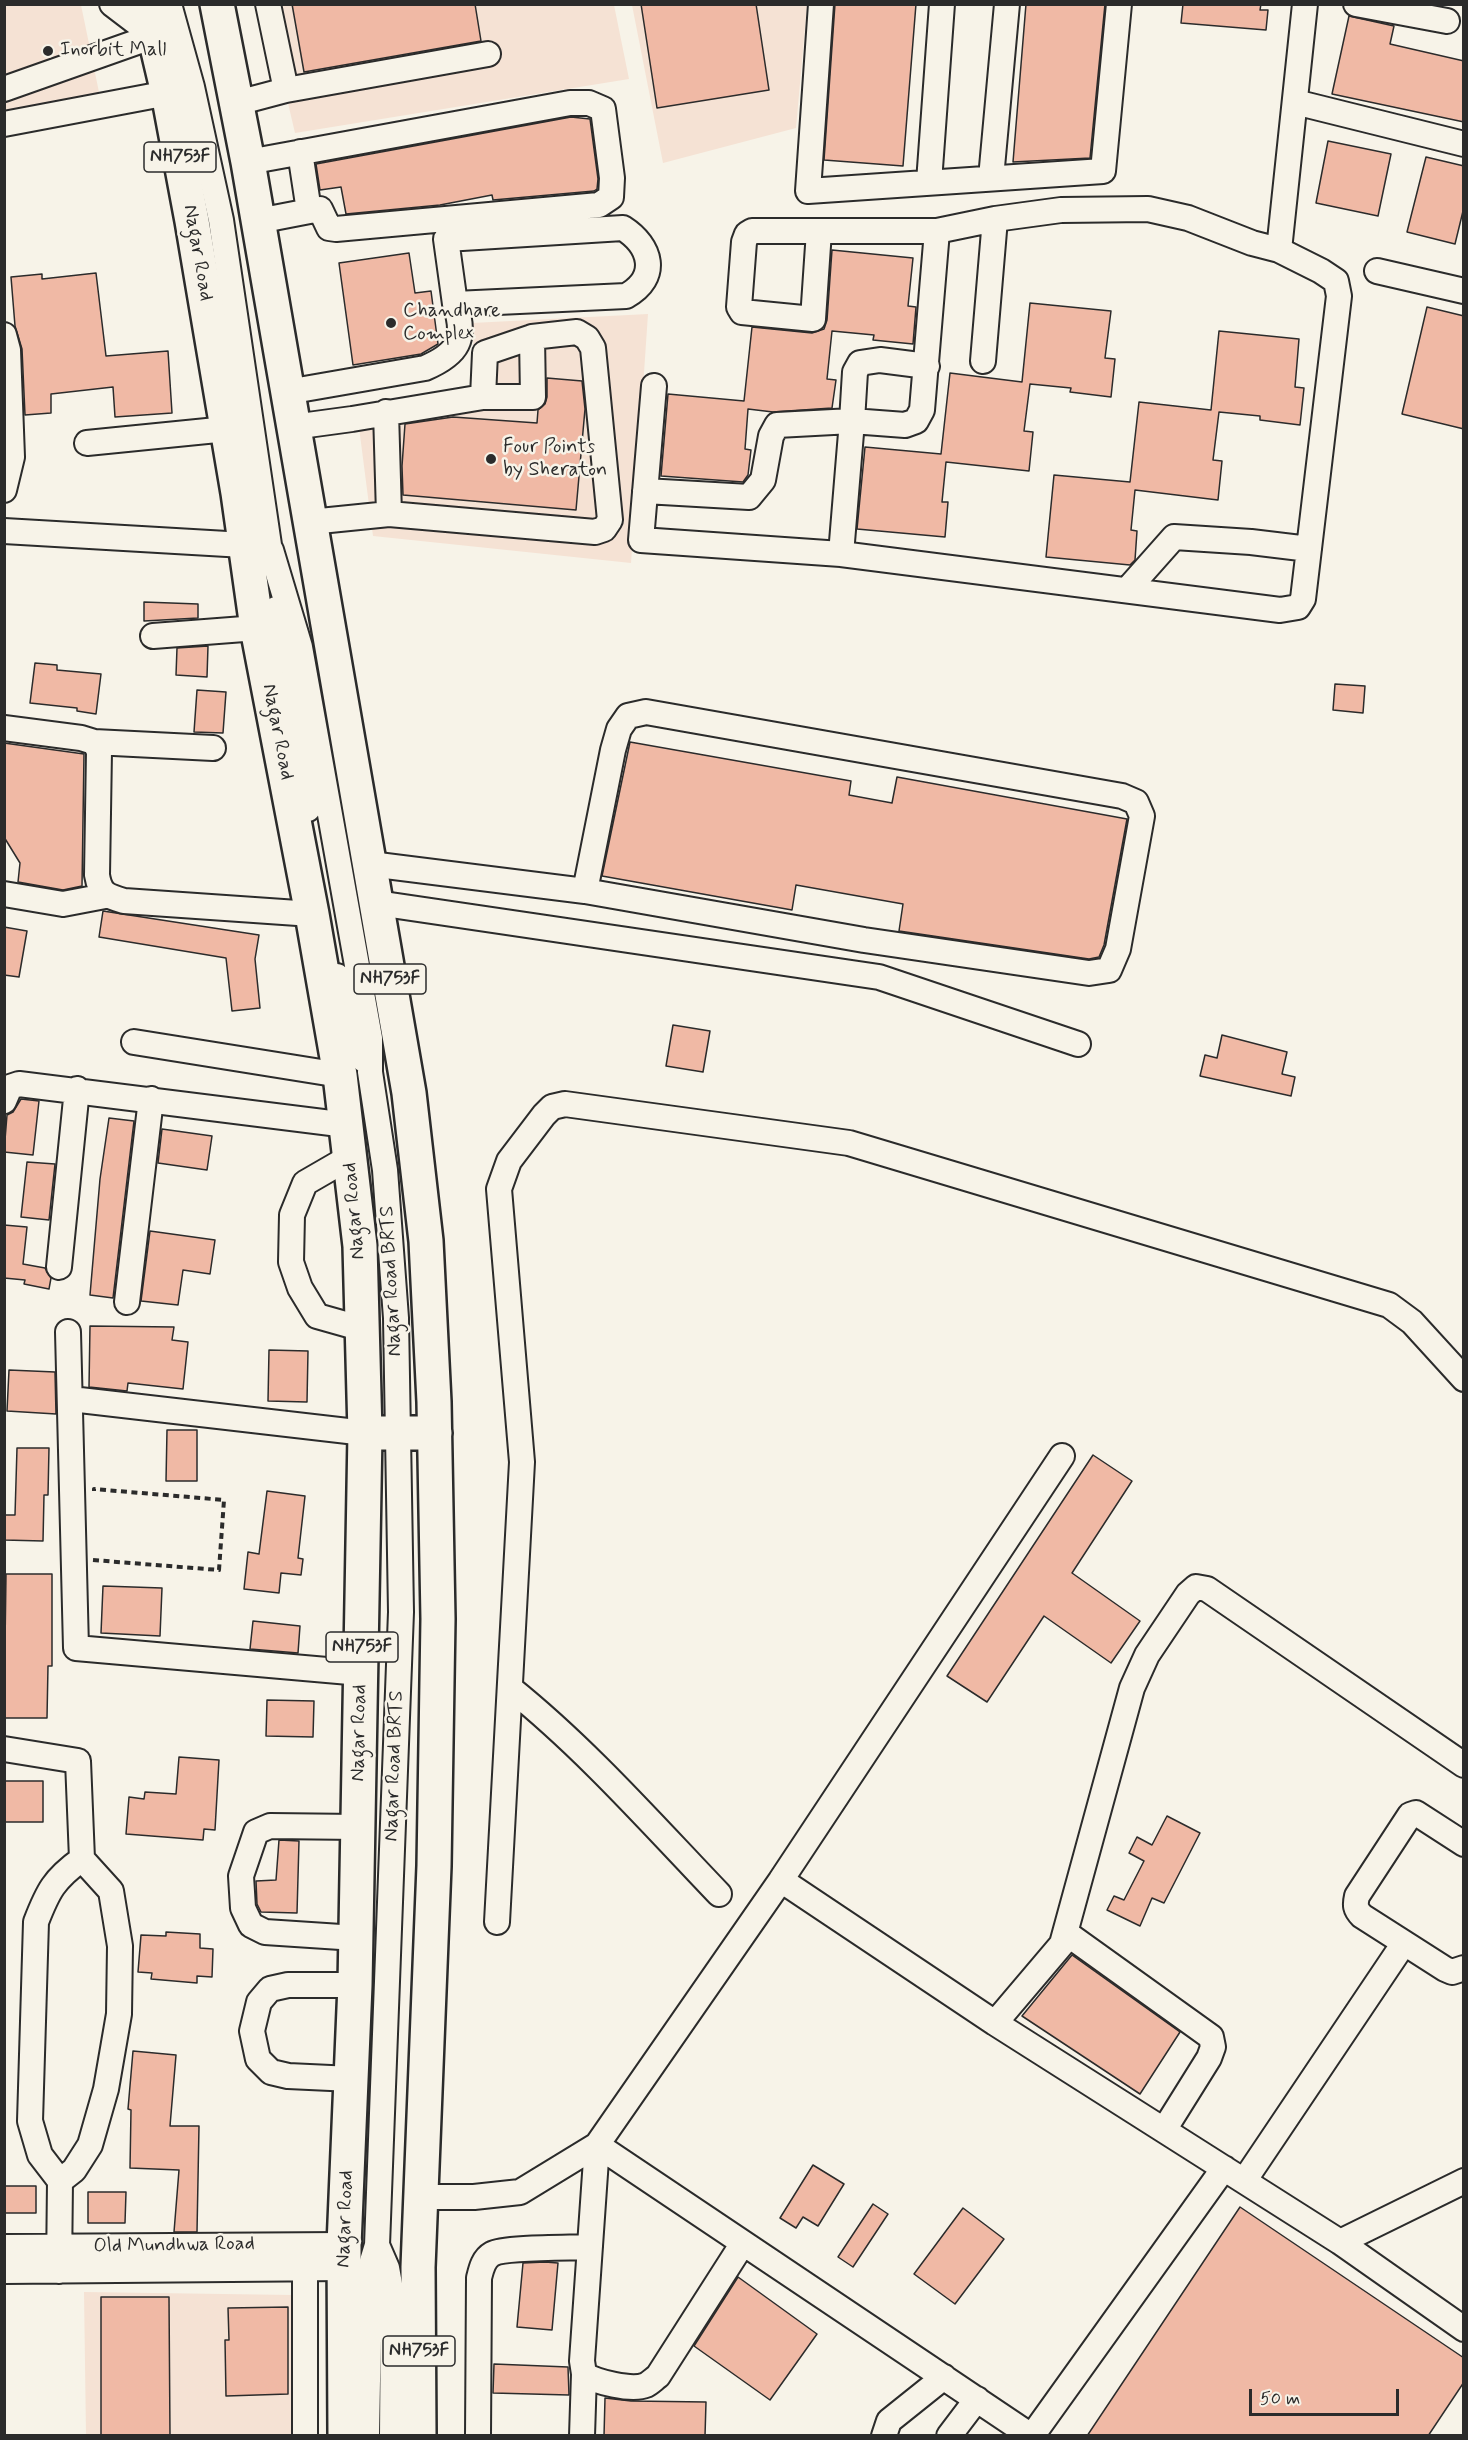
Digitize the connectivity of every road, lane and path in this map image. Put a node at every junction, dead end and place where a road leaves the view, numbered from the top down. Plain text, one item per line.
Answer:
1 (112, 4) edge
2 (147, 4) edge
3 (169, 4) edge
4 (217, 4) edge
5 (268, 4) edge
6 (821, 4) edge
7 (942, 4) edge
8 (1007, 4) edge
9 (1119, 4) edge
10 (1305, 4) edge
11 (1356, 4) edge
12 (1448, 21) dead end
13 (154, 36) junction
14 (488, 54) dead end
15 (4, 89) edge
16 (286, 90) junction
17 (168, 93) junction
18 (1295, 102) junction
19 (237, 103) junction
20 (4, 124) edge
21 (1464, 144) edge
22 (300, 152) junction
23 (248, 162) junction
24 (991, 178) junction
25 (929, 182) junction
26 (309, 211) junction
27 (995, 219) junction
28 (258, 221) junction
29 (819, 231) junction
30 (937, 231) junction
31 (1279, 250) junction
32 (1377, 271) dead end
33 (1464, 291) edge
34 (454, 304) junction
35 (4, 335) edge
36 (532, 337) junction
37 (983, 361) dead end
38 (927, 366) junction
39 (654, 386) dead end
40 (287, 392) junction
41 (483, 397) junction
42 (7, 400) edge
43 (386, 412) junction
44 (852, 421) junction
45 (293, 427) junction
46 (227, 429) junction
47 (87, 443) dead end
48 (5, 486) edge
49 (645, 491) junction
50 (389, 514) junction
51 (310, 522) junction
52 (4, 531) edge
53 (258, 548) junction
54 (1309, 549) junction
55 (841, 554) junction
56 (1127, 590) junction
57 (257, 628) junction
58 (153, 636) dead end
59 (4, 728) edge
60 (94, 742) junction
61 (213, 748) dead end
62 (370, 864) junction
63 (585, 891) junction
64 (4, 894) edge
65 (105, 896) junction
66 (377, 903) junction
67 (312, 914) junction
68 (134, 1042) dead end
69 (1078, 1044) dead end
70 (355, 1074) junction
71 (77, 1089) junction
72 (151, 1099) junction
73 (4, 1101) edge
74 (348, 1141) junction
75 (59, 1266) dead end
76 (127, 1302) dead end
77 (363, 1329) junction
78 (68, 1332) dead end
79 (1464, 1379) edge
80 (71, 1399) junction
81 (365, 1433) junction
82 (435, 1433) junction
83 (398, 1434) junction
84 (1062, 1455) dead end
85 (94, 1498) dead end
86 (91, 1549) dead end
87 (361, 1673) junction
88 (510, 1688) junction
89 (4, 1749) edge
90 (1464, 1765) edge
91 (359, 1827) junction
92 (1464, 1844) edge
93 (82, 1859) junction
94 (781, 1880) junction
95 (719, 1894) dead end
96 (497, 1922) dead end
97 (1066, 1934) junction
98 (356, 1938) junction
99 (1404, 1942) junction
100 (1464, 1968) edge
101 (355, 1985) junction
102 (995, 2023) junction
103 (352, 2079) junction
104 (1164, 2130) junction
105 (597, 2145) junction
106 (1224, 2168) junction
107 (60, 2181) junction
108 (1244, 2181) junction
109 (1464, 2181) edge
110 (422, 2197) junction
111 (1340, 2242) junction
112 (743, 2243) junction
113 (305, 2244) junction
114 (377, 2245) junction
115 (4, 2247) edge
116 (60, 2247) junction
117 (590, 2247) junction
118 (344, 2257) junction
119 (305, 2268) junction
120 (4, 2271) edge
121 (59, 2271) junction
122 (1464, 2329) edge
123 (584, 2374) junction
124 (944, 2377) junction
125 (977, 2399) junction
126 (305, 2436) edge
127 (345, 2436) edge
128 (368, 2436) edge
129 (392, 2436) edge
130 (420, 2436) edge
131 (478, 2436) edge
132 (582, 2436) edge
133 (884, 2436) edge
134 (950, 2436) edge
135 (1032, 2436) edge

1 - 13 street
2 - 13 highway, Nagar Road / NH753F
3 - 53 street, Nagar Road BRTS
4 - 19 highway, NH753F
5 - 16 street
6 - 25 street
7 - 25 street
8 - 24 street
9 - 24 street
10 - 18 street
11 - 12 street
13 - 15 street
13 - 17 highway, Nagar Road / NH753F
14 - 16 street
16 - 19 street
17 - 20 street
17 - 46 highway, Nagar Road / NH753F
18 - 21 street
18 - 31 street
19 - 23 highway, NH753F
22 - 23 street
22 - 26 street
22 - 26 street
23 - 28 highway, NH753F
24 - 25 street
26 - 28 street
27 - 30 street
27 - 31 street
27 - 37 street
28 - 40 highway, NH753F
29 - 29 street
29 - 30 street
30 - 38 street
31 - 54 street
32 - 33 street
34 - 34 street
34 - 40 street
35 - 42 street
36 - 41 street
36 - 41 street
36 - 50 street
38 - 44 street
38 - 44 street
39 - 49 street
40 - 45 highway, NH753F
41 - 43 street
42 - 48 street
43 - 45 street
43 - 50 street
44 - 49 street
44 - 55 street
45 - 51 highway, NH753F
46 - 47 street
46 - 53 highway, Nagar Road / NH753F
49 - 55 street
50 - 51 street
51 - 62 highway, NH753F
52 - 53 street
53 - 57 highway, Nagar Road / NH753F
53 - 70 street, Nagar Road BRTS
54 - 56 street
54 - 56 street
55 - 56 street
57 - 58 street
57 - 67 highway, Nagar Road / NH753F
59 - 60 street
60 - 61 street
60 - 65 street
62 - 63 street
62 - 66 highway, NH753F
63 - 63 street
64 - 65 street
65 - 67 street
66 - 69 street
66 - 82 highway, NH753F
67 - 70 highway, Nagar Road / NH753F
68 - 70 street
70 - 74 highway, Nagar Road / NH753F
70 - 83 street, Nagar Road BRTS
71 - 72 street
71 - 73 street
71 - 75 street
72 - 74 street
72 - 76 street
74 - 77 highway, Nagar Road / NH753F
74 - 77 street
77 - 81 highway, Nagar Road / NH753F
78 - 80 street
79 - 88 street
80 - 81 street
80 - 87 street
81 - 83 highway
81 - 87 highway, Nagar Road / NH753F
82 - 83 highway
82 - 110 highway, NH753F
83 - 114 street, Nagar Road BRTS
84 - 94 street
85 - 86 path
87 - 91 highway, Nagar Road / NH753F
88 - 95 street
88 - 96 street
89 - 93 street
90 - 97 street
91 - 98 highway, Nagar Road / NH753F
91 - 98 street
92 - 99 street
93 - 107 street
93 - 107 street
94 - 102 street
94 - 105 street
97 - 102 street
97 - 104 street
98 - 101 highway, Nagar Road / NH753F
99 - 100 street
99 - 108 street
101 - 103 highway, Nagar Road / NH753F
101 - 103 street
102 - 104 street
103 - 118 highway, Nagar Road / NH753F
104 - 106 street
105 - 110 street
105 - 112 street
105 - 117 street
106 - 108 street
106 - 135 street
107 - 116 street
108 - 111 street
109 - 111 street
110 - 130 highway, NH753F
111 - 122 street
112 - 123 street
112 - 124 street
113 - 116 street, Old Mundhwa Road
113 - 118 street, Old Mundhwa Road
113 - 119 street
114 - 128 street, Nagar Road BRTS
114 - 129 street, Nagar Road BRTS
115 - 116 street, Old Mundhwa Road
116 - 121 street
117 - 123 street
117 - 131 street
118 - 119 street, Old Mundhwa Road
118 - 127 highway, Nagar Road / NH753F
119 - 121 street, Old Mundhwa Road
119 - 126 street
120 - 121 street, Old Mundhwa Road
123 - 132 street
124 - 125 street
124 - 133 street
125 - 134 street
125 - 135 street

